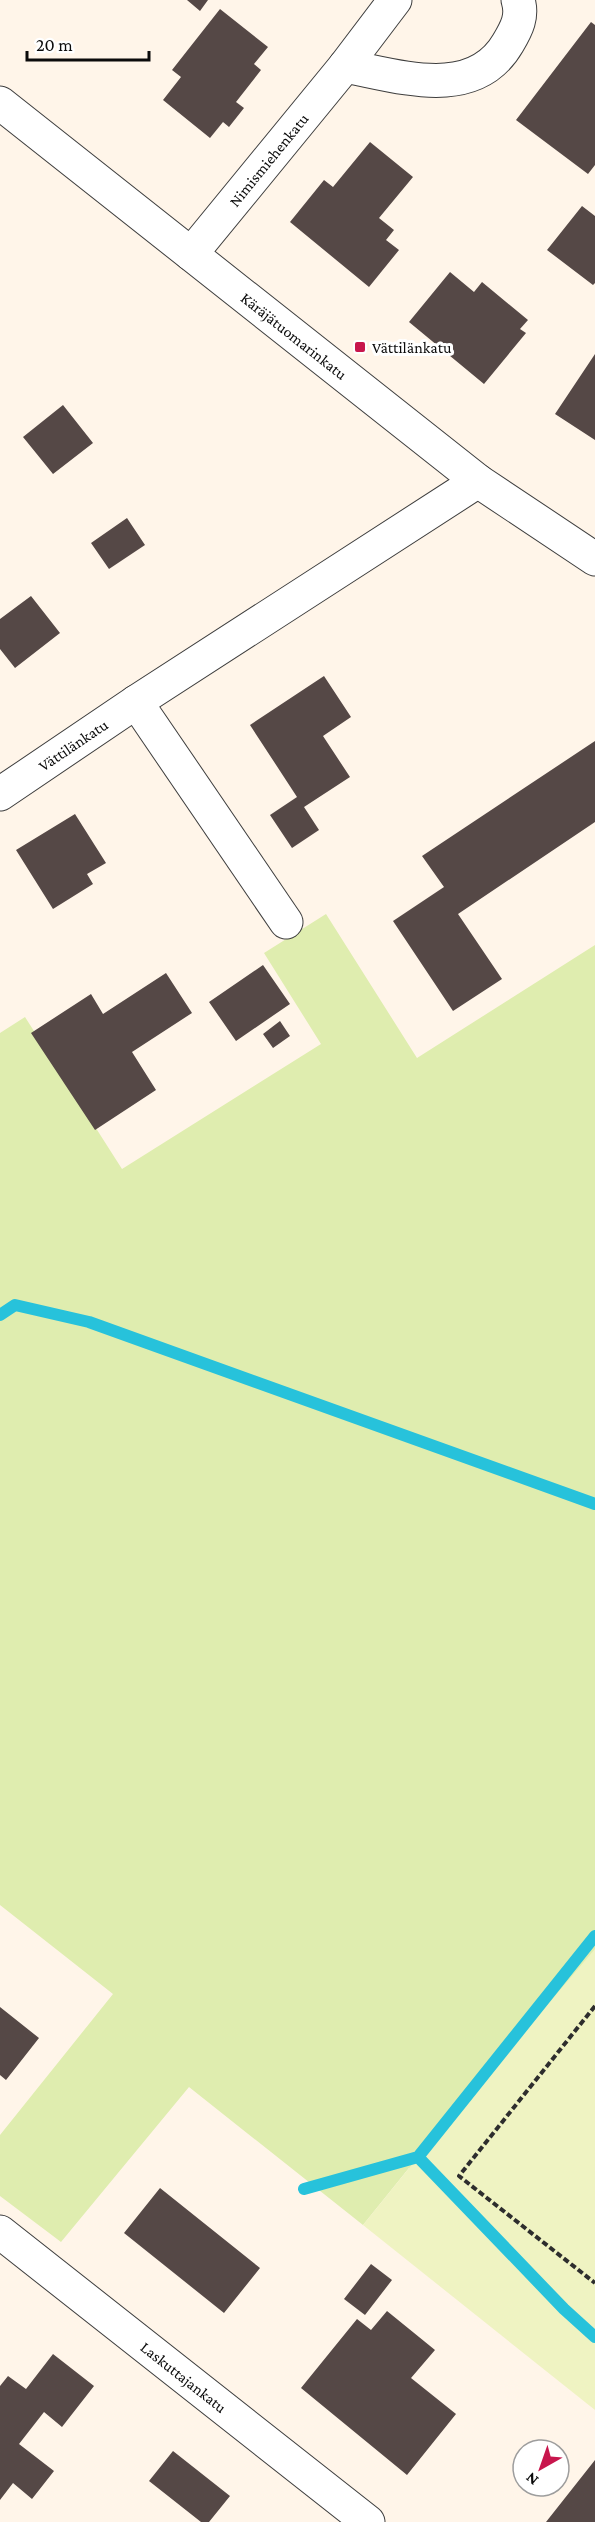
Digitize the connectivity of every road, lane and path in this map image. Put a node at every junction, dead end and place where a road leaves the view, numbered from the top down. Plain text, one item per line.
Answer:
1 (395, 0) edge
2 (518, 0) edge
3 (345, 66) junction
4 (0, 103) edge
5 (191, 254) junction
6 (478, 481) junction
7 (595, 559) edge
8 (136, 702) junction
9 (0, 794) edge
10 (286, 922) dead end
11 (595, 2006) edge
12 (0, 2232) edge
13 (595, 2283) edge
14 (368, 2522) edge

1 - 3 street, Nimismiehenkatu
2 - 3 street
3 - 5 street, Nimismiehenkatu
4 - 5 street, Käräjätuomarinkatu
5 - 6 street, Käräjätuomarinkatu
6 - 7 street, Käräjätuomarinkatu
6 - 8 street, Vättilänkatu
8 - 9 street, Vättilänkatu
8 - 10 street
11 - 13 path
12 - 14 street, Laskuttajankatu

